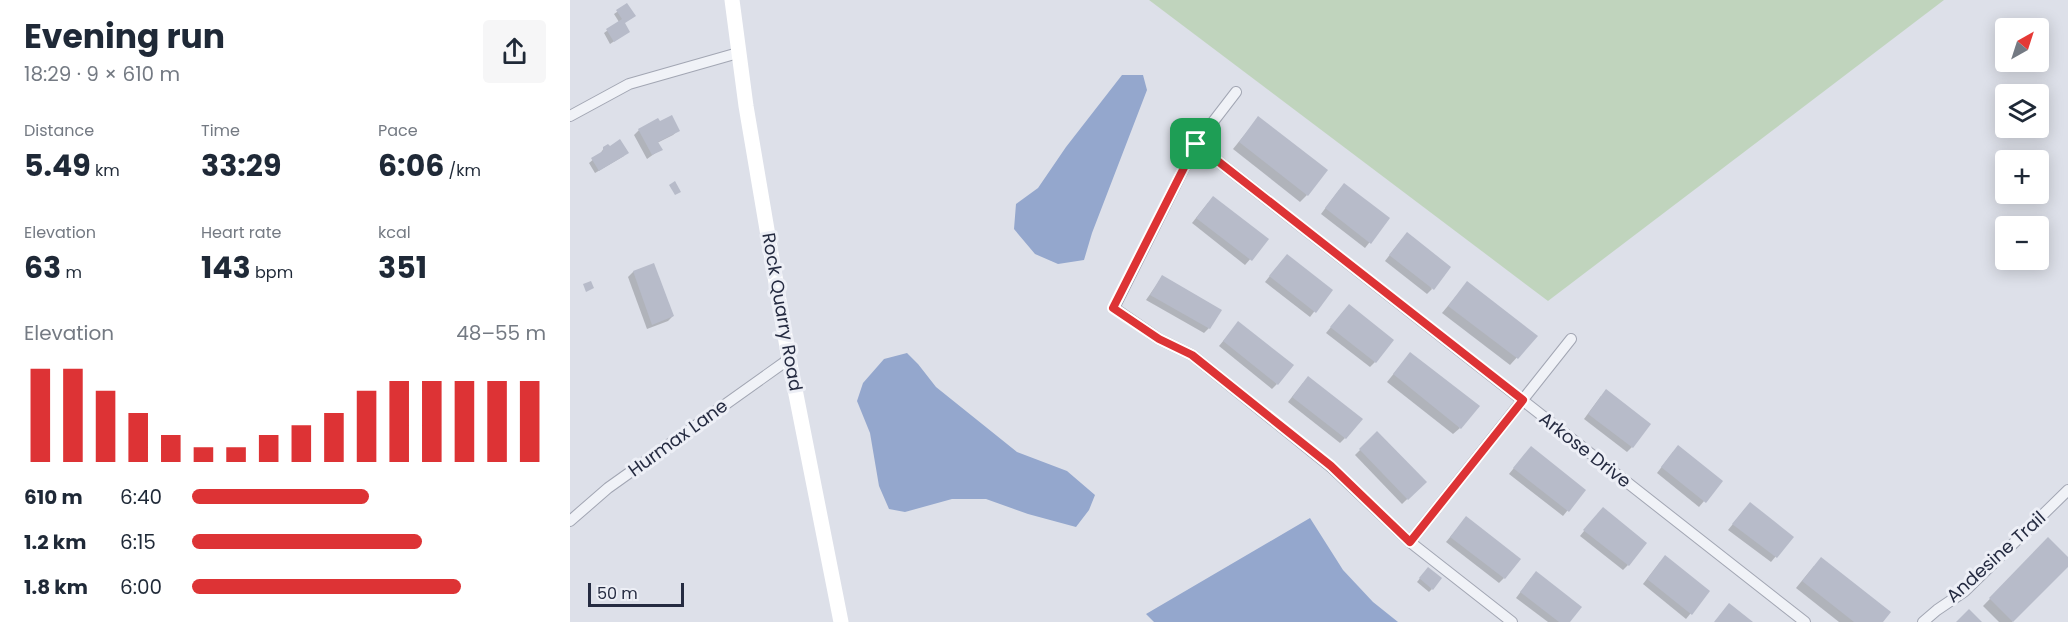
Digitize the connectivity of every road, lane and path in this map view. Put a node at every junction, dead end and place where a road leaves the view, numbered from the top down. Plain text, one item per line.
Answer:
1 (732, 0) edge
2 (738, 52) junction
3 (1236, 92) dead end
4 (570, 116) edge
5 (1196, 144) junction
6 (1570, 339) dead end
7 (789, 359) junction
8 (1523, 400) junction
9 (2066, 497) edge
10 (570, 521) edge
11 (1410, 542) junction
12 (842, 622) edge
13 (1512, 622) edge
14 (1804, 622) edge
15 (1923, 622) edge

1 - 2 main road, Rock Quarry Road
2 - 4 street
2 - 7 main road, Rock Quarry Road
3 - 5 street
5 - 8 street, Arkose Drive
5 - 11 street
6 - 8 street
7 - 10 street, Hurmax Lane
7 - 12 main road, Rock Quarry Road
8 - 11 street
8 - 14 street, Arkose Drive
9 - 15 street, Andesine Trail
11 - 13 street

